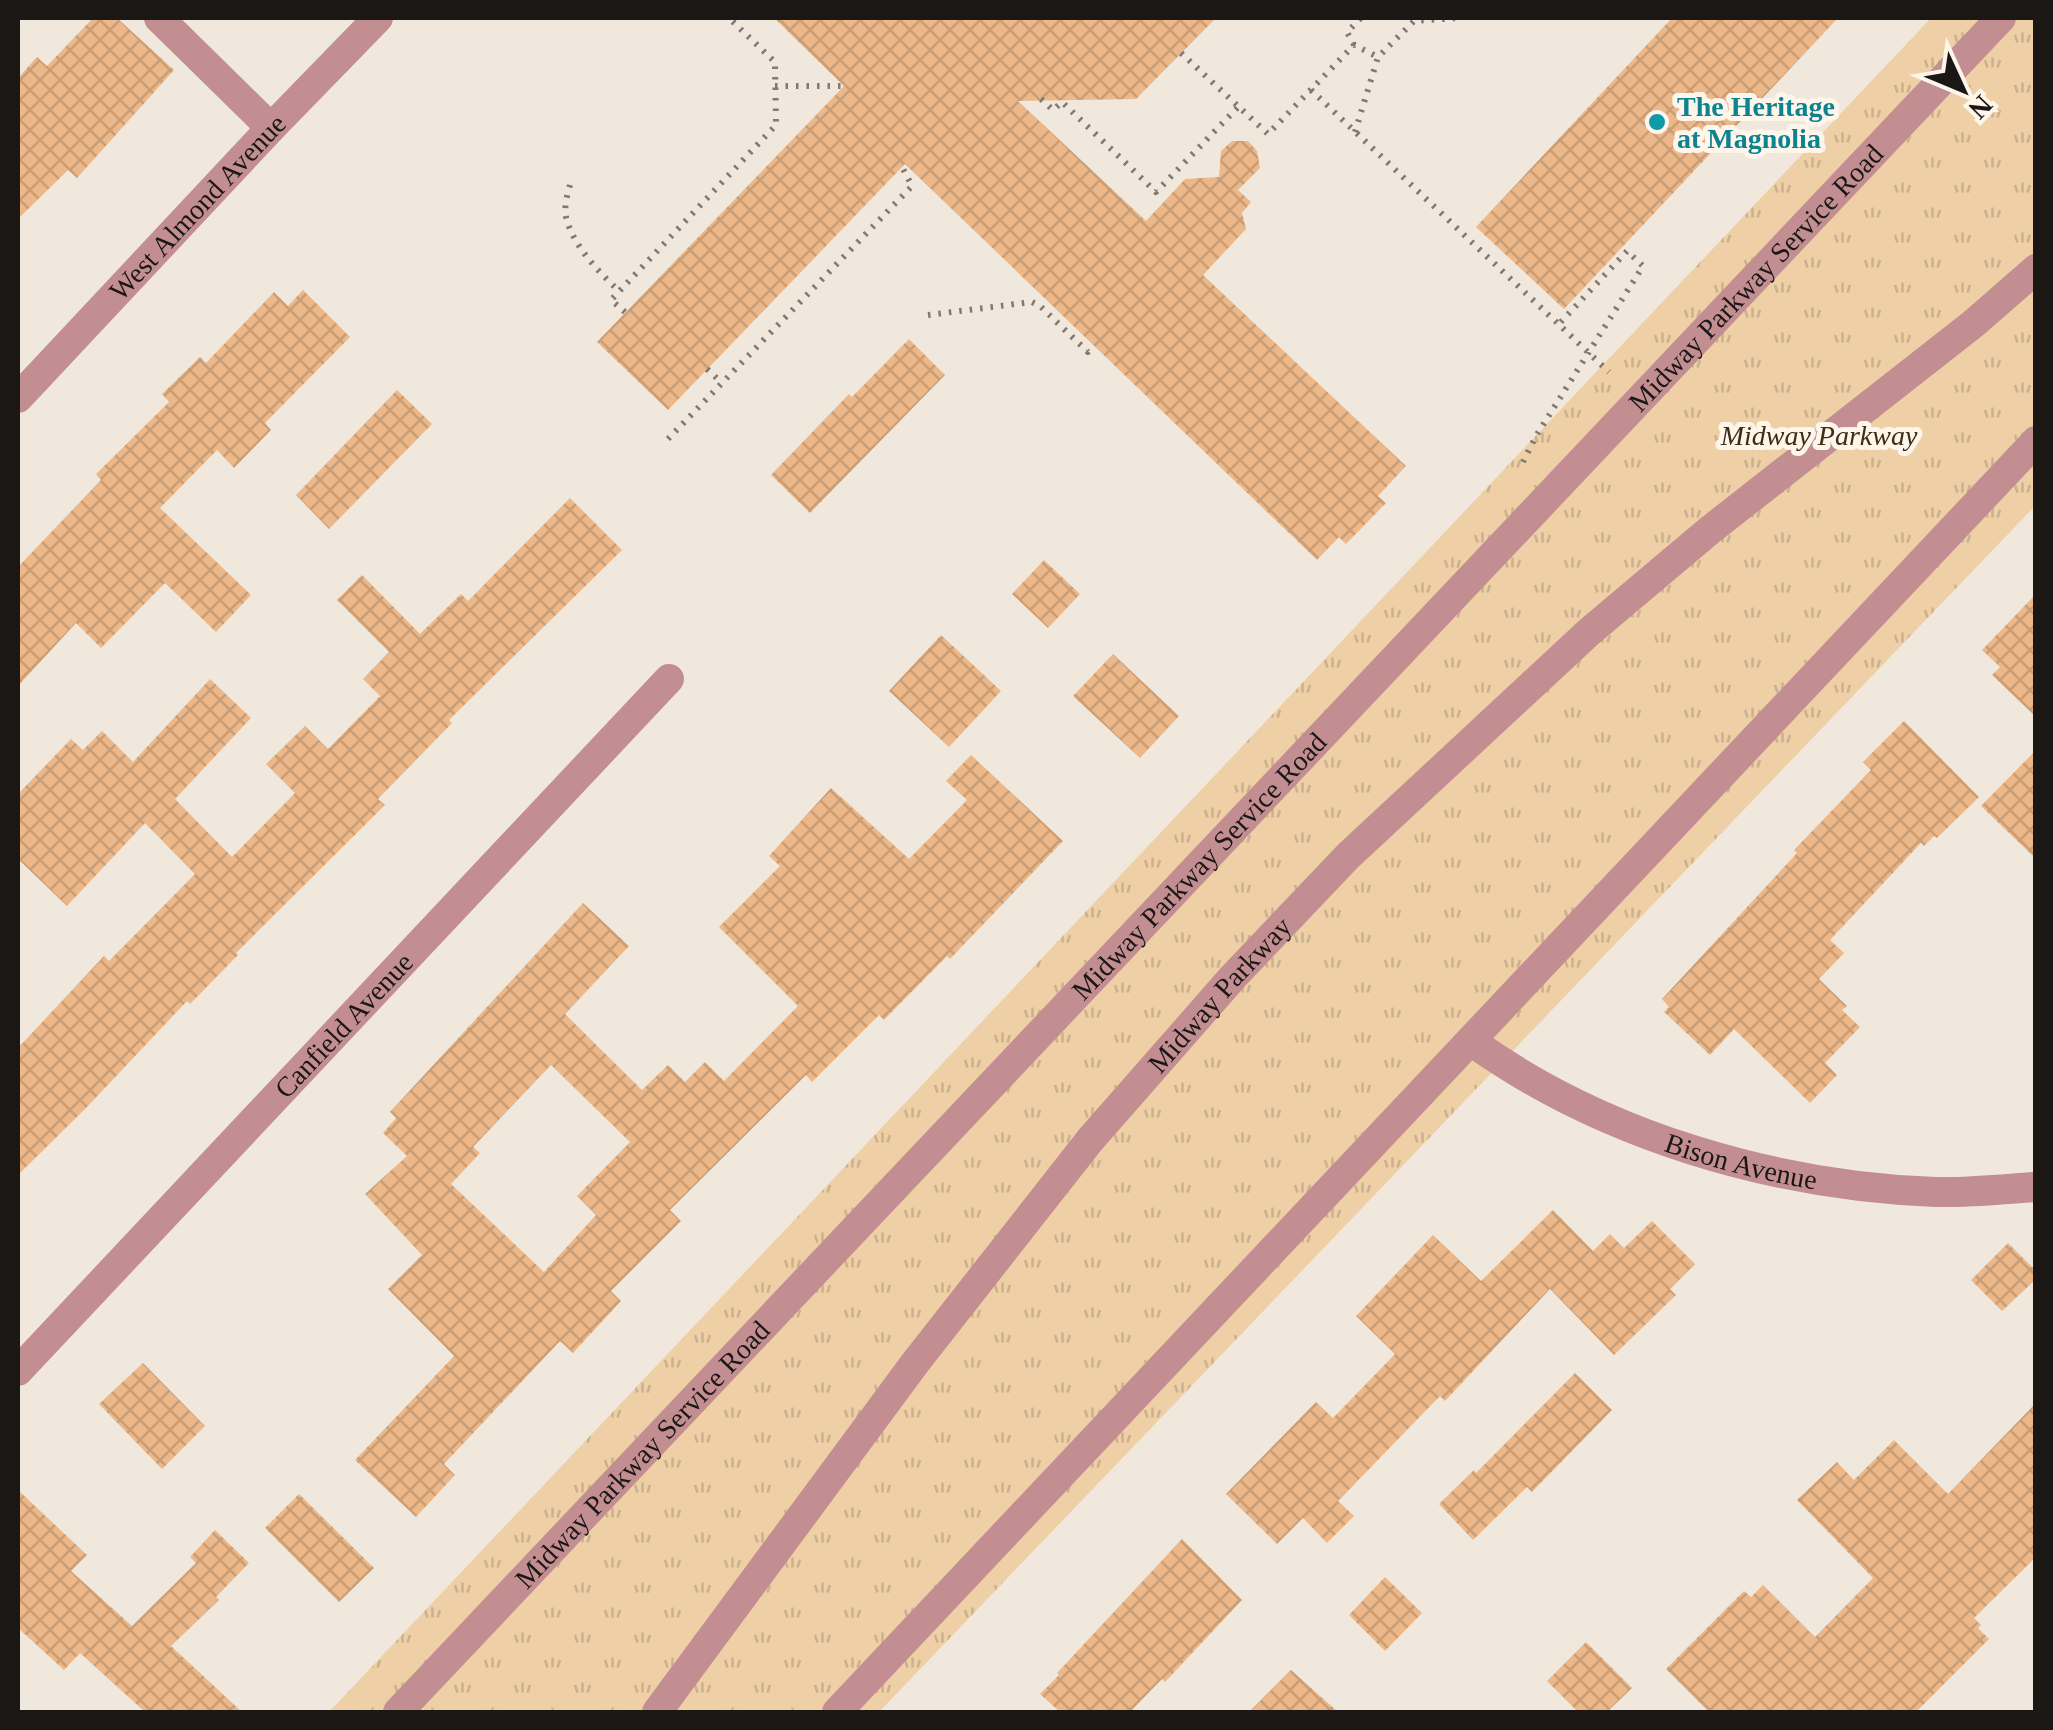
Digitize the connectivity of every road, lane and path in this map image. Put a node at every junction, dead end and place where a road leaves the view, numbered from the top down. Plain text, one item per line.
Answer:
1 (159, 18) edge
2 (378, 18) edge
3 (729, 18) edge
4 (1361, 18) edge
5 (1458, 18) edge
6 (2000, 18) edge
7 (1354, 45) junction
8 (1181, 53) dead end
9 (1378, 58) junction
10 (775, 86) junction
11 (844, 86) dead end
12 (1311, 90) junction
13 (1040, 99) dead end
14 (1238, 106) junction
15 (270, 128) junction
16 (1354, 132) junction
17 (902, 167) dead end
18 (570, 184) dead end
19 (2036, 269) edge
20 (620, 291) junction
21 (625, 312) dead end
22 (928, 315) dead end
23 (1559, 324) junction
24 (1094, 346) dead end
25 (1588, 352) junction
26 (707, 369) dead end
27 (1609, 372) dead end
28 (722, 384) junction
29 (18, 398) edge
30 (668, 440) dead end
31 (2036, 441) edge
32 (1523, 462) dead end
33 (669, 679) dead end
34 (1470, 1041) junction
35 (2036, 1187) edge
36 (18, 1370) edge
37 (398, 1712) edge
38 (656, 1712) edge
39 (837, 1712) edge

1 - 15 street
2 - 15 street, West Almond Avenue
3 - 10 path
4 - 7 path
5 - 9 path
6 - 37 street, Midway Parkway Service Road
7 - 9 path
7 - 12 path
8 - 14 path
9 - 16 path
10 - 11 path
10 - 20 path
12 - 14 path
12 - 16 path
13 - 14 path
15 - 29 street, West Almond Avenue
16 - 23 path
17 - 28 path
18 - 20 path
19 - 38 street, Midway Parkway
20 - 21 path
22 - 24 path
23 - 25 path
23 - 25 path
25 - 27 path
25 - 32 path
26 - 28 path
28 - 30 path
31 - 34 street
33 - 36 street, Canfield Avenue
34 - 35 street, Bison Avenue
34 - 39 street

